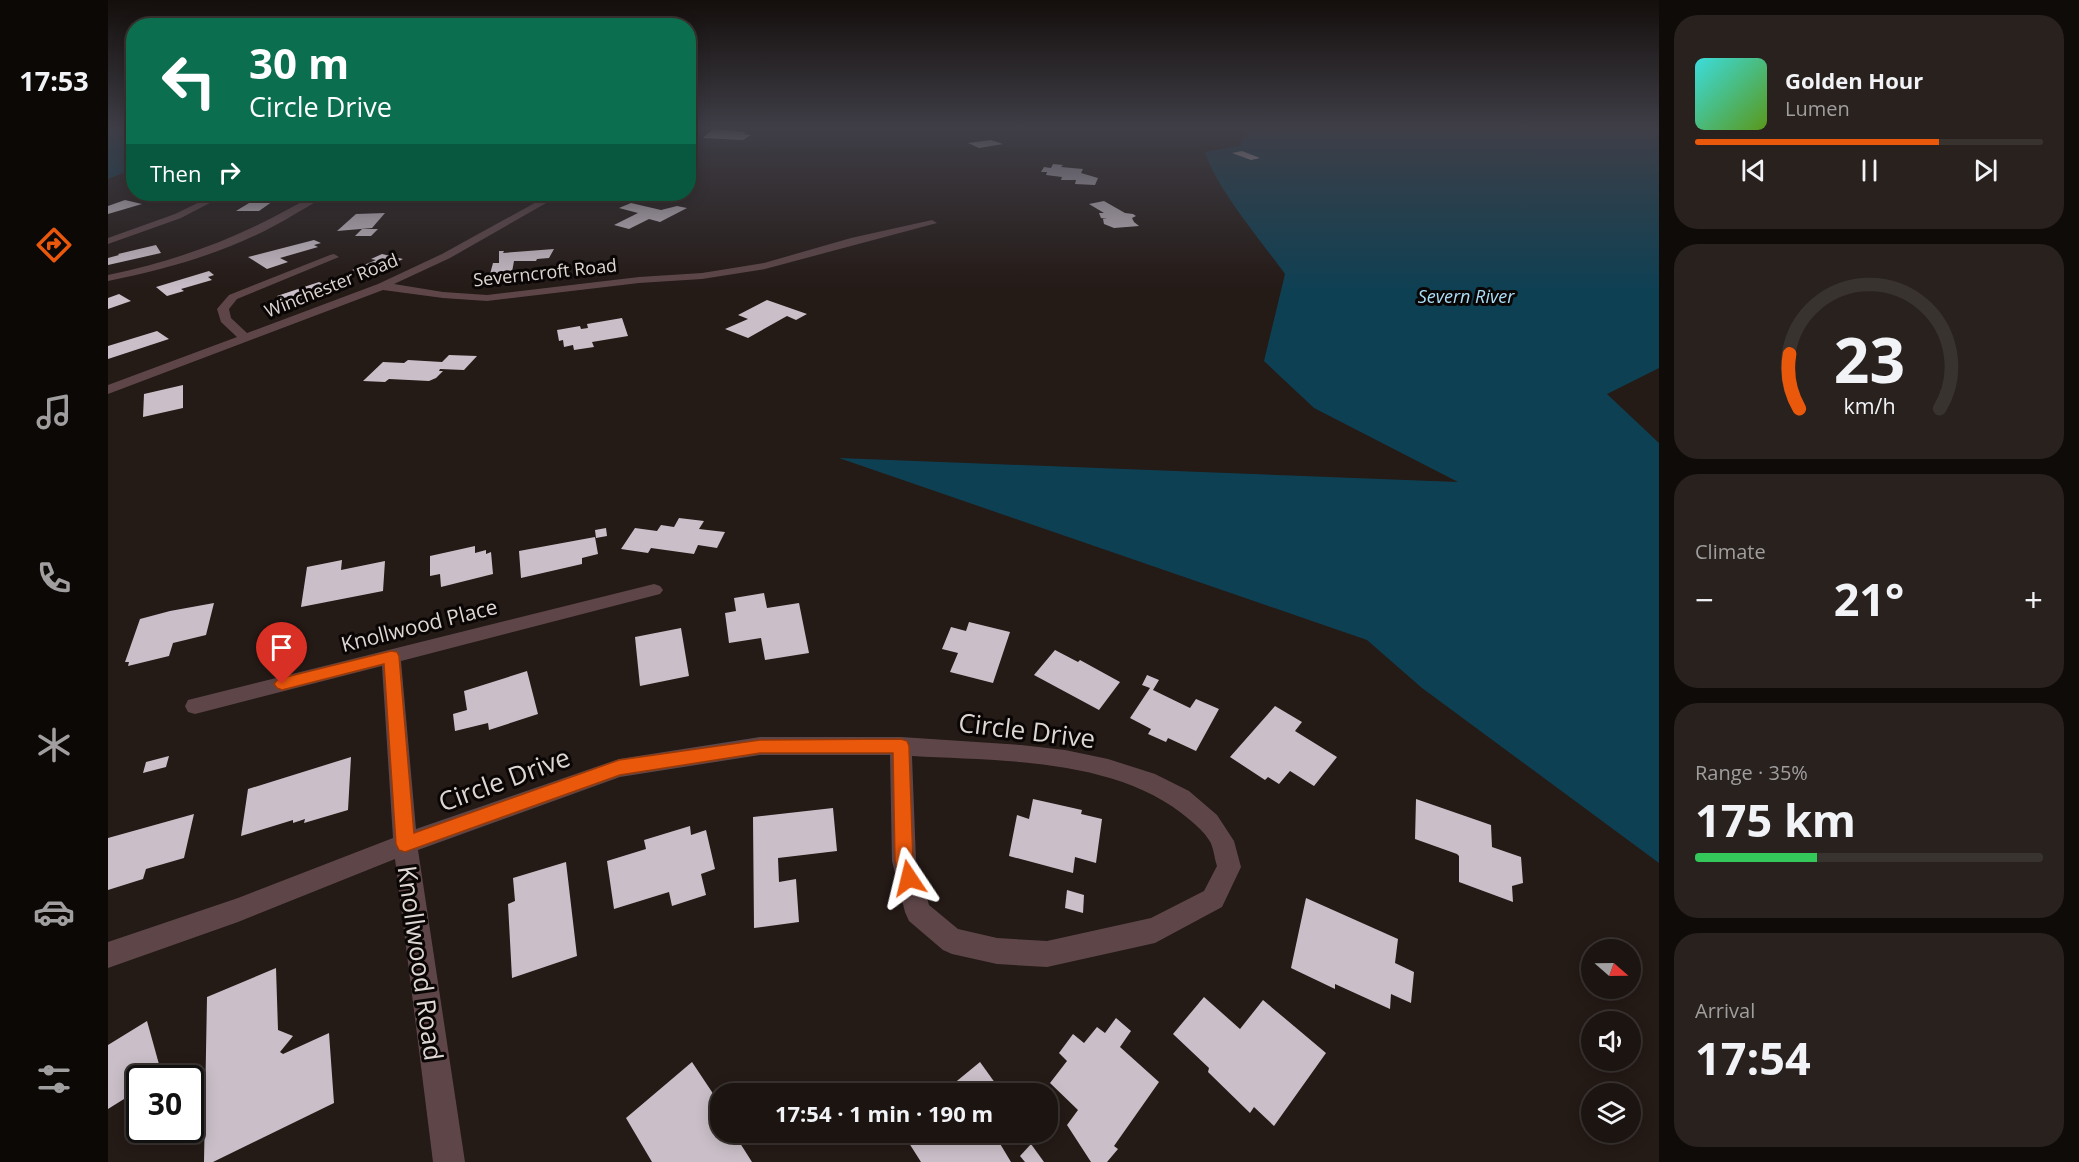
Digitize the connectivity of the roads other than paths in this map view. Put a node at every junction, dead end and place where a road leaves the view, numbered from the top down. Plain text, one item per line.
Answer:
1 (208, 201) edge
2 (309, 201) edge
3 (544, 201) edge
4 (932, 223) dead end
5 (108, 241) edge
6 (334, 257) dead end
7 (108, 278) edge
8 (382, 286) junction
9 (245, 338) junction
10 (108, 390) edge
11 (654, 590) dead end
12 (391, 656) junction
13 (195, 706) dead end
14 (901, 746) junction
15 (405, 844) junction
16 (108, 955) edge
17 (449, 1162) edge

1 - 5 street
2 - 7 street
3 - 8 street, Winchester Road
4 - 8 street, Severncroft Road
6 - 9 street
8 - 9 street, Winchester Road
9 - 10 street, Winchester Road
11 - 12 street, Knollwood Place
12 - 13 street, Knollwood Place
12 - 15 street, Knollwood Road
14 - 14 street, Circle Drive
14 - 15 street, Circle Drive
15 - 16 street, Circle Drive
15 - 17 street, Knollwood Road

